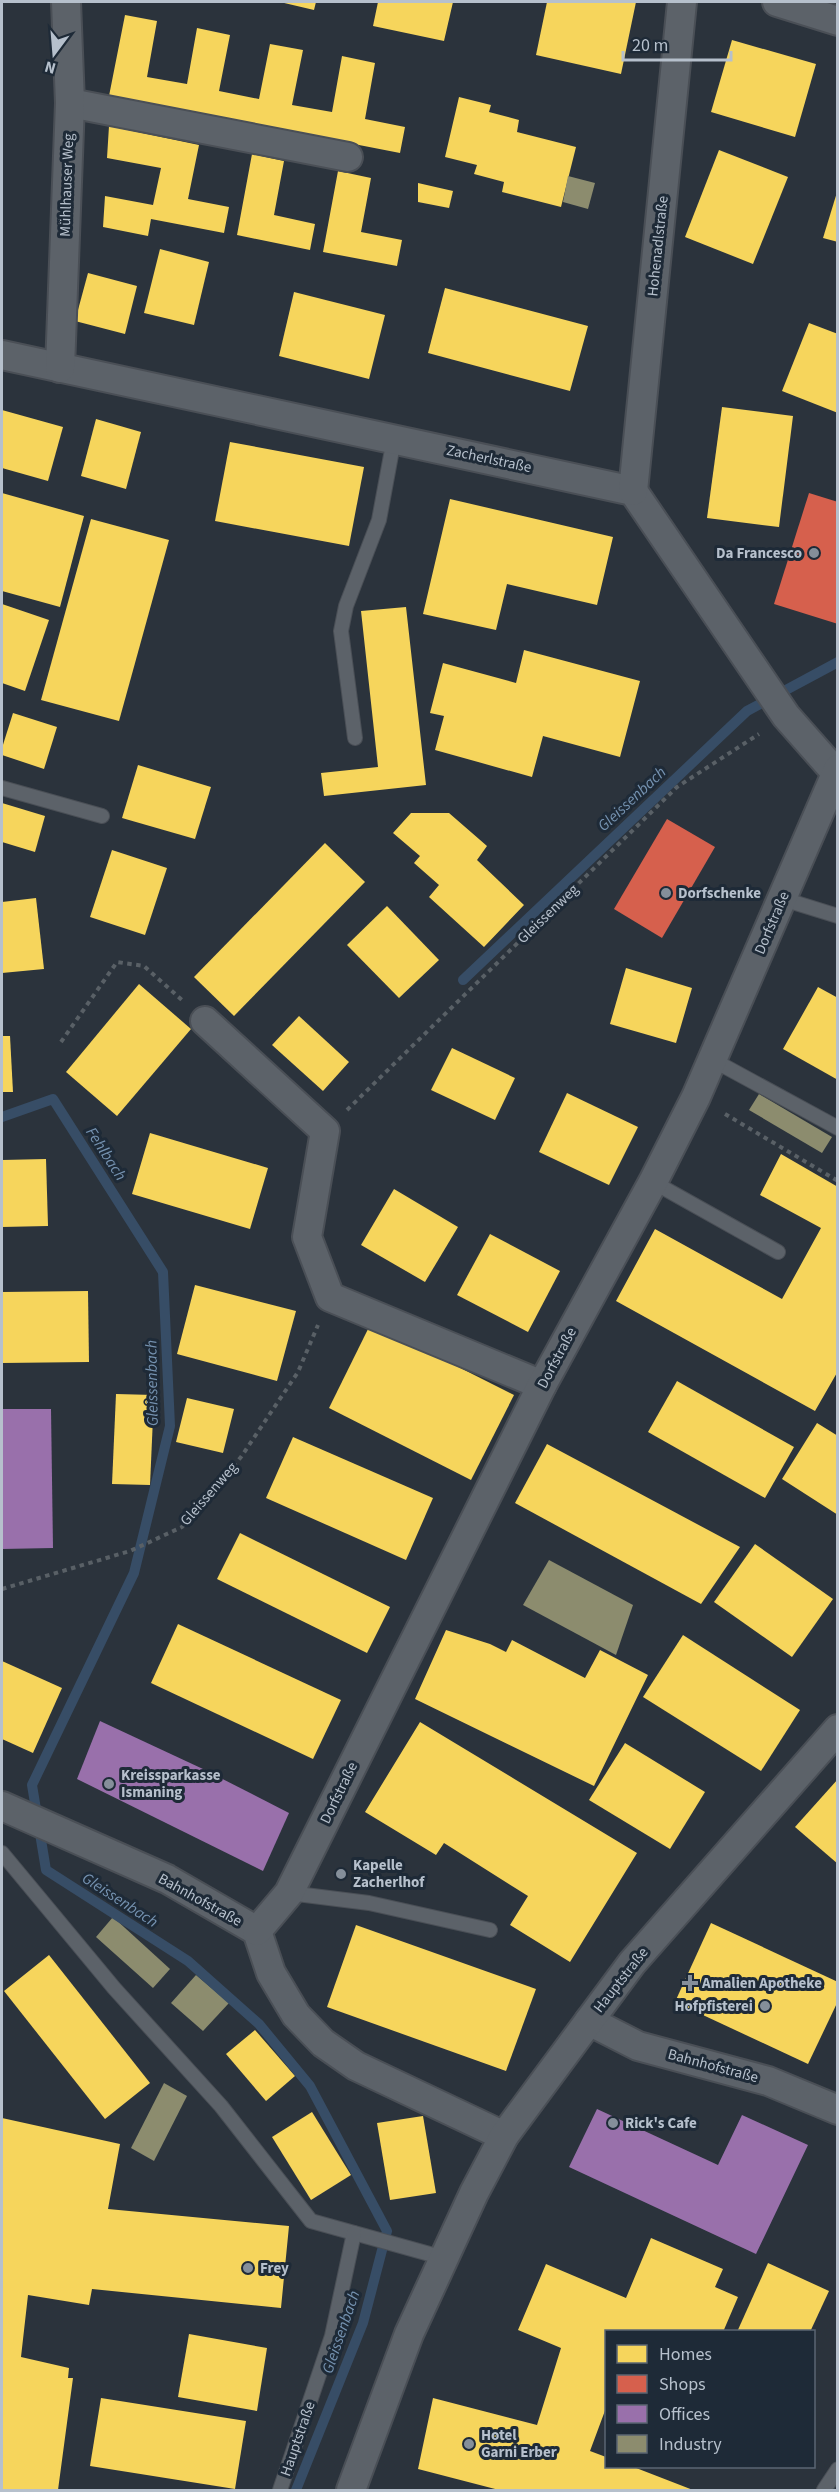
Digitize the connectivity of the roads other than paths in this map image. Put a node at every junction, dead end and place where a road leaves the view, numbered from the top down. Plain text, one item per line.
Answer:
1 (66, 2) edge
2 (682, 2) edge
3 (777, 2) edge
4 (837, 21) edge
5 (70, 103) junction
6 (348, 157) dead end
7 (2, 355) edge
8 (60, 368) junction
9 (394, 439) junction
10 (633, 491) junction
11 (355, 738) dead end
12 (837, 769) edge
13 (2, 788) edge
14 (102, 816) dead end
15 (783, 899) junction
16 (837, 916) edge
17 (205, 1021) road end
18 (713, 1060) junction
19 (837, 1128) edge
20 (653, 1182) junction
21 (778, 1252) dead end
22 (542, 1385) junction
23 (837, 1729) edge
24 (7, 1808) edge
25 (2, 1853) edge
26 (289, 1893) junction
27 (490, 1930) dead end
28 (257, 1931) junction
29 (589, 2021) junction
30 (837, 2110) edge
31 (504, 2136) junction
32 (354, 2233) junction
33 (444, 2258) junction
34 (837, 2469) edge
35 (280, 2490) edge
36 (351, 2490) edge
37 (824, 2490) edge

1 - 5 street, Mühlhauser Weg
2 - 10 street, Hohenadlstraße
3 - 4 street
5 - 6 street
5 - 8 street, Mühlhauser Weg
7 - 8 street, Zacherlstraße
8 - 9 street, Zacherlstraße
9 - 10 street, Zacherlstraße
9 - 11 lane
10 - 12 street
12 - 15 street, Dorfstraße
13 - 14 lane
15 - 16 lane
15 - 18 street, Dorfstraße
17 - 22 street
18 - 19 lane
18 - 20 street, Dorfstraße
20 - 21 lane
20 - 22 street, Dorfstraße
22 - 26 street, Dorfstraße
23 - 29 street, Hauptstraße
24 - 28 street, Bahnhofstraße
25 - 32 lane
26 - 27 lane
26 - 28 street, Dorfstraße
28 - 31 street, Bahnhofstraße
29 - 30 street, Bahnhofstraße
29 - 31 street, Hauptstraße
31 - 33 street, Hauptstraße
32 - 33 lane
32 - 35 lane, Hauptstraße
33 - 36 street, Hauptstraße
34 - 37 lane

